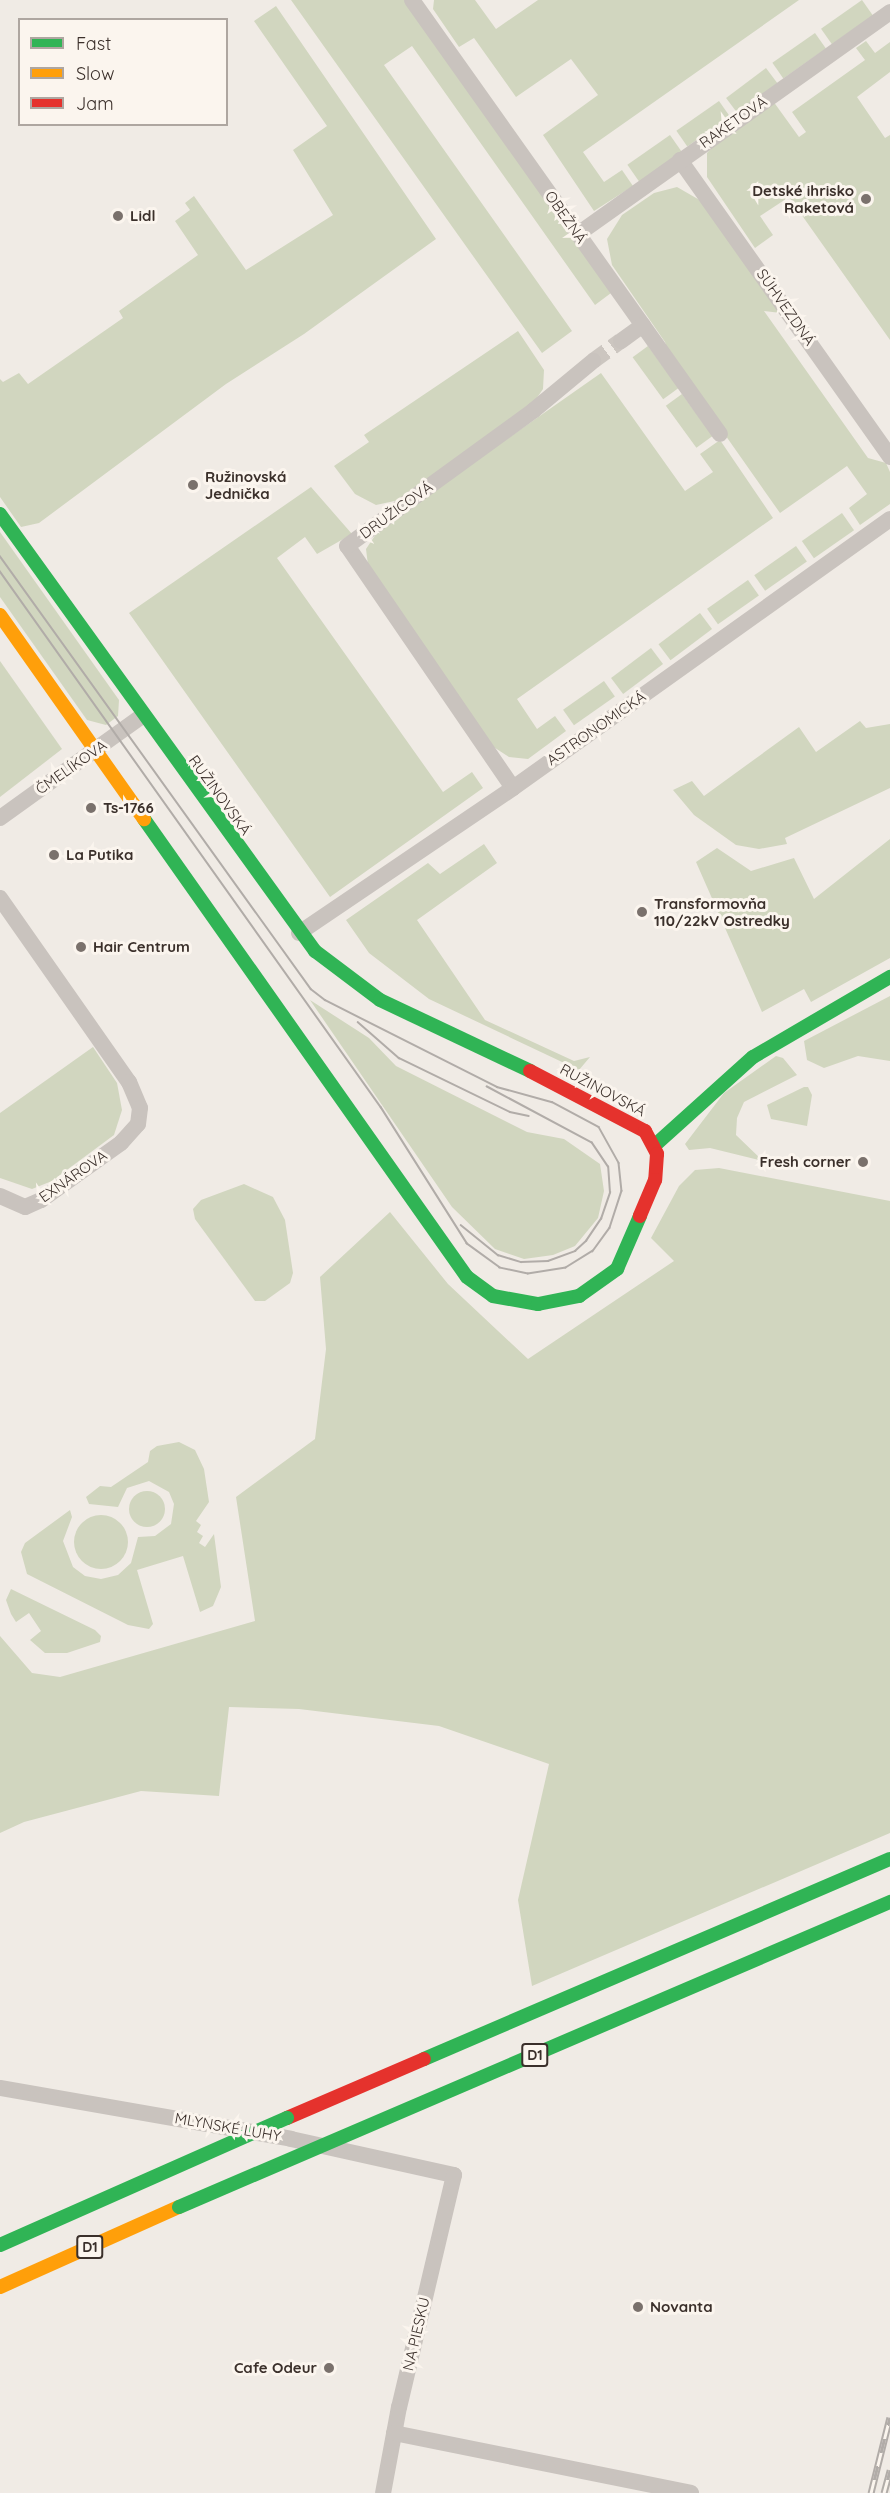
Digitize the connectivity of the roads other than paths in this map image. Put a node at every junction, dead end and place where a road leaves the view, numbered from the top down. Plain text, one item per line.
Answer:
1 (412, 0) edge
2 (890, 12) edge
3 (681, 159) junction
4 (578, 234) junction
5 (643, 325) junction
6 (621, 341) tunnel mouth
7 (593, 361) tunnel mouth
8 (720, 434) dead end
9 (890, 457) edge
10 (0, 514) edge
11 (890, 519) edge
12 (0, 615) edge
13 (142, 716) junction
14 (95, 750) junction
15 (513, 788) junction
16 (0, 818) edge
17 (0, 898) edge
18 (299, 933) junction
19 (890, 977) edge
20 (654, 1146) junction
21 (0, 1196) edge
22 (890, 1859) edge
23 (890, 1902) edge
24 (0, 2088) edge
25 (454, 2175) joint
26 (0, 2245) edge
27 (0, 2287) edge
28 (394, 2433) junction
29 (382, 2493) edge
30 (691, 2493) edge

1 - 4 street, OBEŽNÁ
2 - 3 street, RAKETOVÁ
3 - 4 street, RAKETOVÁ
3 - 9 street, SÚHVEZDNÁ
4 - 5 street, OBEŽNÁ
5 - 6 street
5 - 8 street, OBEŽNÁ
7 - 15 street, DRUŽICOVÁ
10 - 13 main road, RUŽINOVSKÁ
11 - 15 street, ASTRONOMICKÁ
12 - 14 main road
13 - 14 street, ČMELÍKOVA
13 - 18 main road, RUŽINOVSKÁ
14 - 16 street, ČMELÍKOVA
14 - 20 main road
15 - 18 street, ASTRONOMICKÁ
17 - 21 street, EXNÁROVA
18 - 20 main road, RUŽINOVSKÁ
19 - 20 main road
22 - 26 main road, D1, bridge
23 - 27 main road, D1, bridge
24 - 25 street, MLYNSKÉ LUHY
25 - 28 street, NA PIESKU
28 - 29 street, NA PIESKU
28 - 30 street

